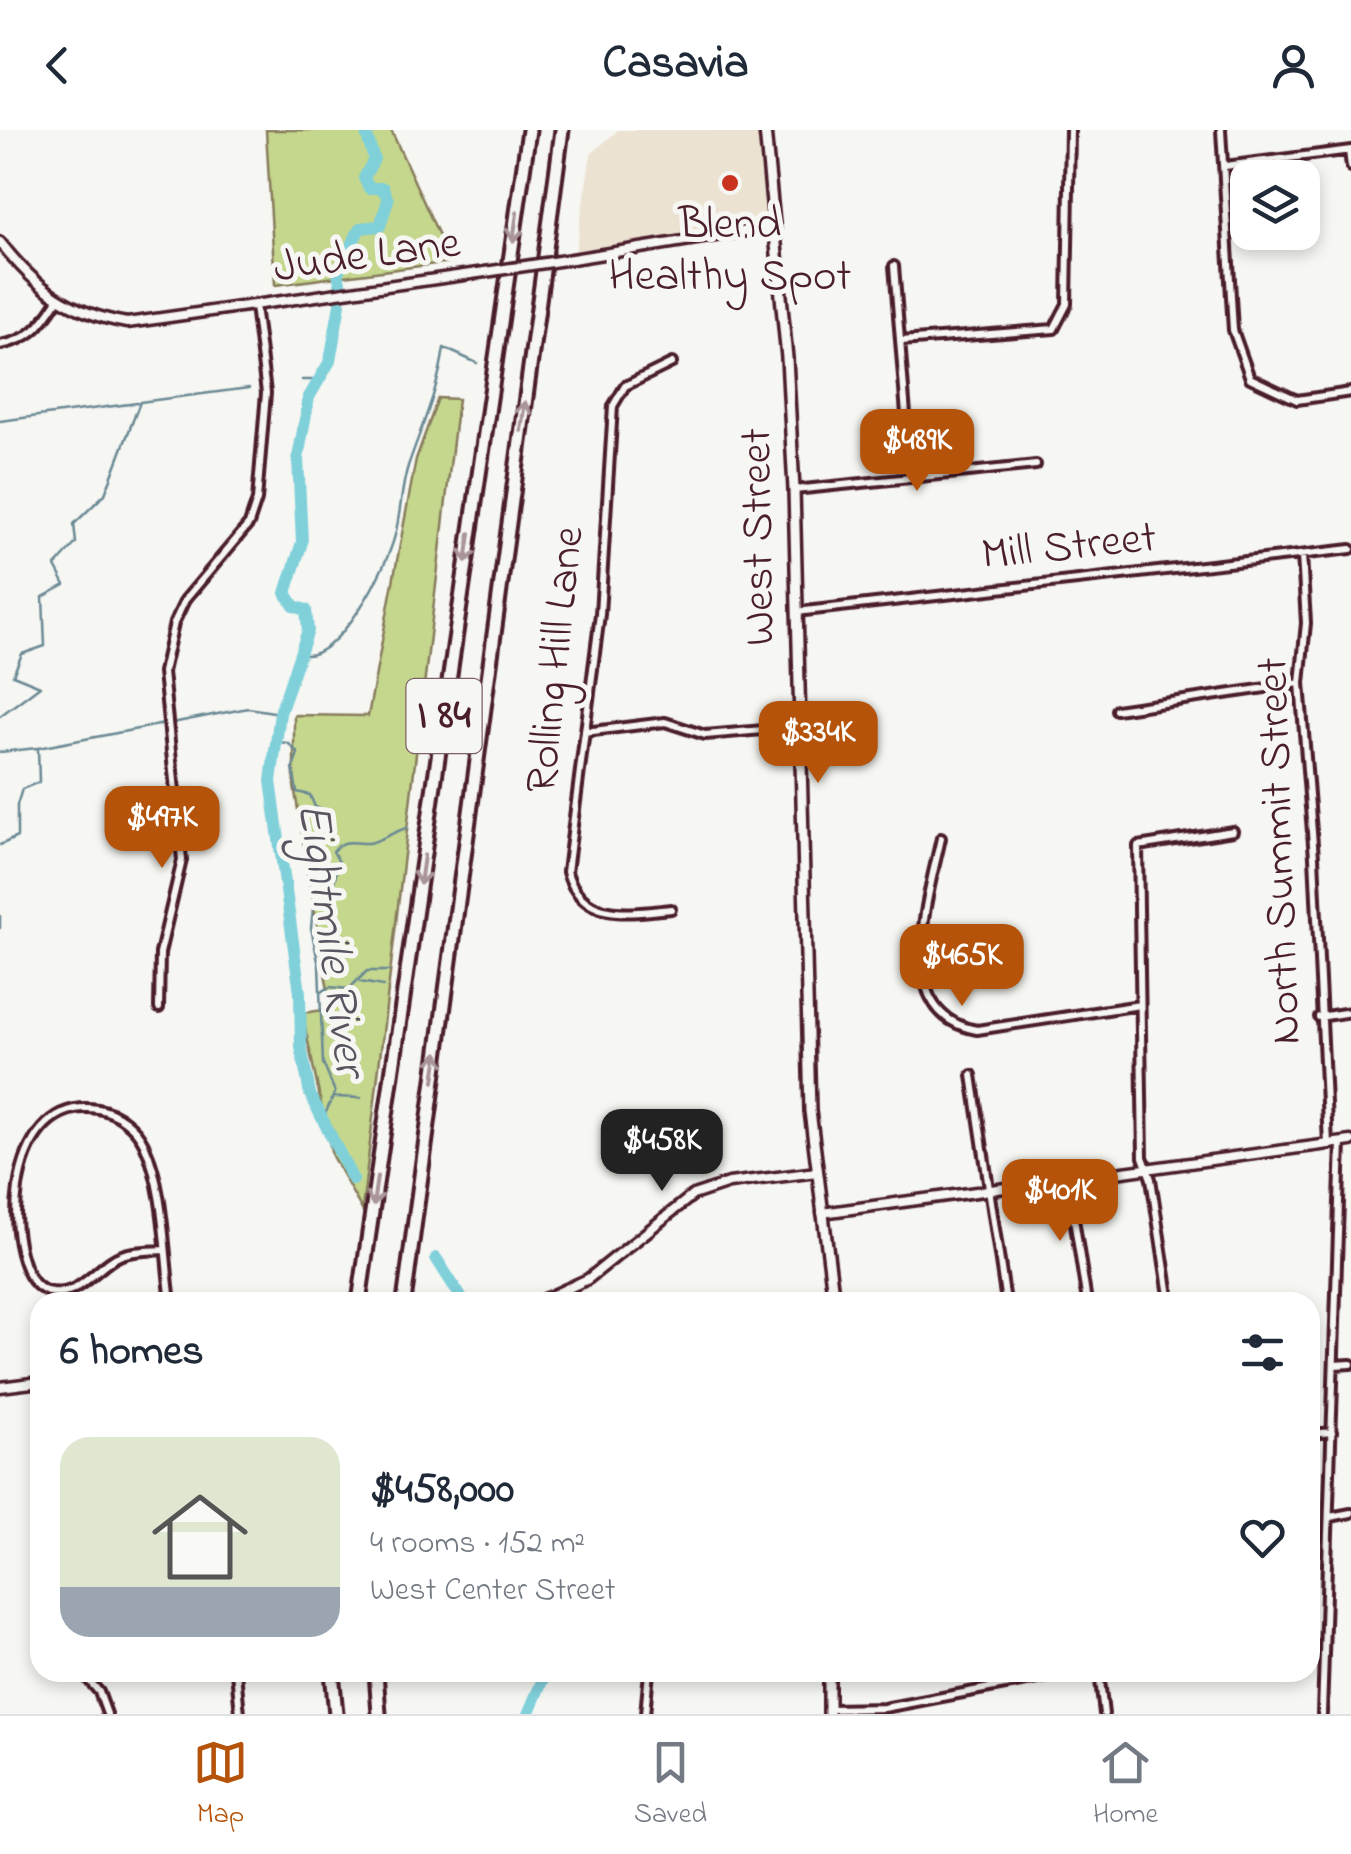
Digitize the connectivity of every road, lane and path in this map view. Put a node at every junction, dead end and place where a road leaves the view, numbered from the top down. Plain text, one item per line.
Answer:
1 (528, 130) edge
2 (563, 130) edge
3 (765, 130) edge
4 (1070, 130) edge
5 (1221, 130) edge
6 (1350, 150) edge
7 (1225, 166) junction
8 (1351, 167) edge
9 (771, 227) junction
10 (0, 242) edge
11 (894, 266) dead end
12 (57, 301) junction
13 (255, 306) junction
14 (900, 342) junction
15 (0, 344) edge
16 (672, 363) dead end
17 (1351, 392) edge
18 (1036, 465) dead end
19 (911, 476) junction
20 (794, 490) junction
21 (1351, 550) edge
22 (1302, 555) junction
23 (794, 612) junction
24 (1300, 683) junction
25 (1116, 710) dead end
26 (798, 727) junction
27 (585, 732) junction
28 (1233, 831) dead end
29 (941, 838) dead end
30 (671, 908) dead end
31 (1140, 1006) junction
32 (158, 1008) dead end
33 (1351, 1012) edge
34 (1319, 1017) junction
35 (972, 1074) dead end
36 (28, 1130) dead end
37 (1346, 1142) edge
38 (1328, 1144) junction
39 (1148, 1167) junction
40 (816, 1172) junction
41 (1068, 1180) junction
42 (989, 1191) junction
43 (822, 1213) junction
44 (9, 1250) dead end
45 (164, 1250) junction
46 (170, 1292) edge
47 (360, 1292) edge
48 (405, 1292) edge
49 (560, 1292) edge
50 (833, 1292) edge
51 (1004, 1292) edge
52 (1086, 1292) edge
53 (1168, 1292) edge
54 (1334, 1364) junction
55 (1351, 1364) edge
56 (30, 1384) edge
57 (0, 1388) edge
58 (1332, 1432) junction
59 (1320, 1433) edge
60 (1351, 1513) edge
61 (1330, 1517) junction
62 (90, 1682) edge
63 (237, 1682) edge
64 (333, 1682) edge
65 (376, 1682) edge
66 (648, 1682) edge
67 (829, 1682) edge
68 (1021, 1682) edge
69 (1101, 1682) edge
70 (829, 1712) edge
71 (107, 1714) edge
72 (240, 1714) edge
73 (336, 1714) edge
74 (378, 1714) edge
75 (645, 1714) edge
76 (1104, 1714) edge
77 (1322, 1714) edge

1 -> 47 highway, I 84
48 -> 2 highway, I 84
3 - 9 main road, West Street
4 - 14 street
5 - 7 street
6 - 7 street
6 - 8 street
7 - 17 street
9 - 13 street, Jude Lane, bridge
9 - 20 main road, West Street
10 - 12 street, Jude Lane
11 - 14 street
12 - 13 street, Jude Lane
12 - 15 street
13 - 32 street
14 - 19 street
16 - 27 street, Rolling Hill Lane
18 - 19 street
19 - 20 street
20 - 23 main road, West Street
21 - 22 street, Mill Street
22 - 23 street, Mill Street
22 - 24 street, North Summit Street
23 - 26 main road, West Street
24 - 25 street
24 - 34 street, North Summit Street
26 - 27 street
26 - 40 main road, West Street
27 - 30 street, Rolling Hill Lane
28 - 31 street
29 - 31 street
31 - 39 street
33 - 34 street
34 - 38 street, North Summit Street
35 - 42 street
36 - 45 street
37 - 38 street
37 - 54 street
38 - 39 street
39 - 41 street
39 - 53 street
40 - 43 main road, West Street
40 - 49 street
41 - 42 street
41 - 52 street
42 - 43 street
42 - 51 street
43 - 50 main road, West Street
44 - 45 street
45 - 46 street
54 - 55 street
54 - 58 street
56 - 57 street
58 - 59 street
58 - 61 street
60 - 61 street
61 - 77 street
62 - 71 street
63 - 72 street
64 - 73 highway
65 - 74 highway
66 - 75 street
67 - 70 main road
68 - 70 street
69 - 76 street

